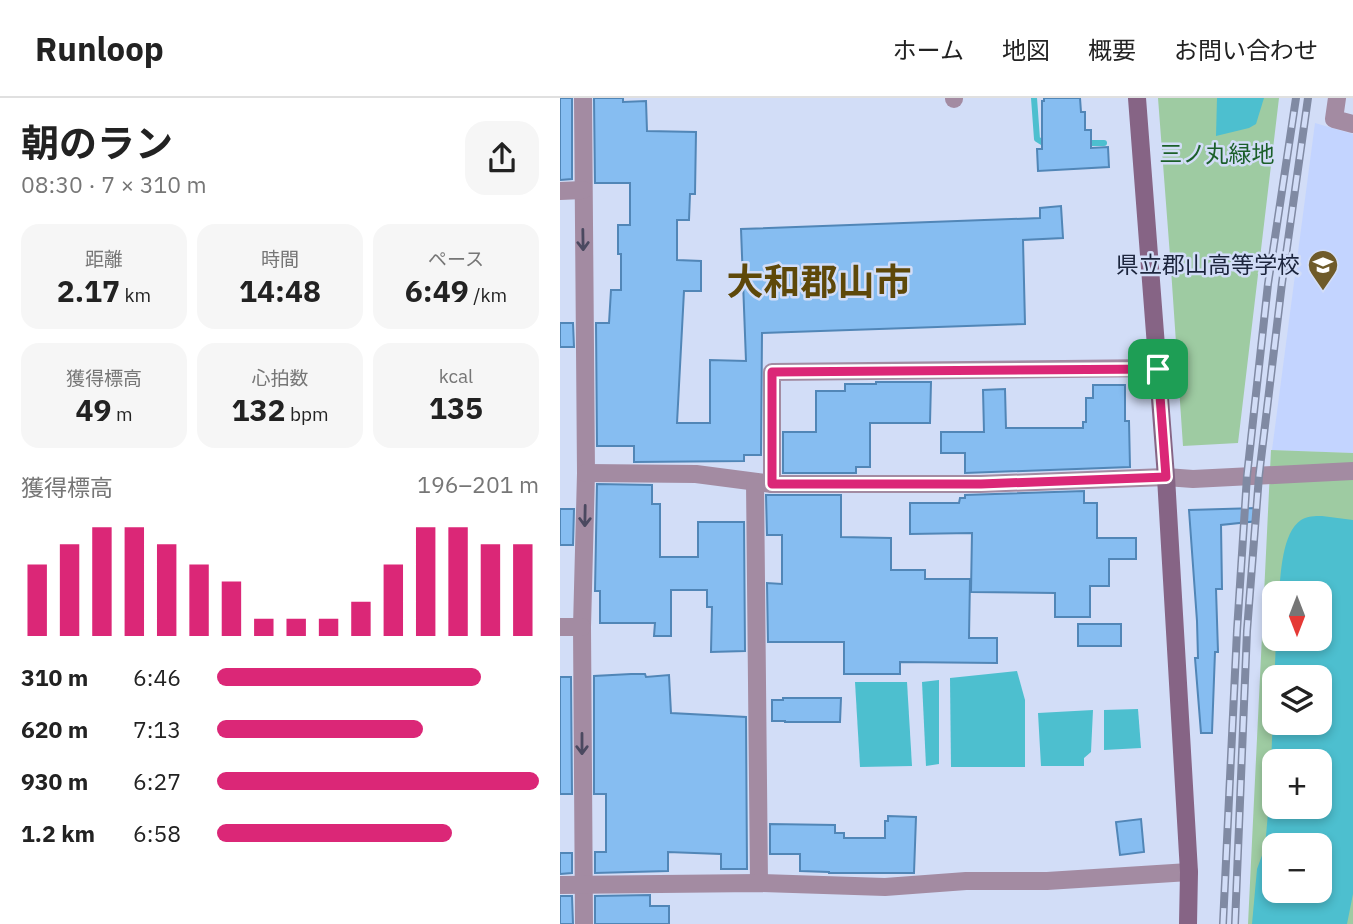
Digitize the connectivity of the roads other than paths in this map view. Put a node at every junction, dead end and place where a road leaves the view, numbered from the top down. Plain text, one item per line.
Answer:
1 (583, 98) edge
2 (1137, 98) edge
3 (1337, 98) edge
4 (1353, 124) edge
5 (583, 190) junction
6 (560, 191) edge
7 (1158, 369) junction
8 (1353, 471) edge
9 (586, 473) junction
10 (1166, 477) junction
11 (764, 483) junction
12 (560, 627) edge
13 (582, 627) junction
14 (1189, 872) junction
15 (760, 883) junction
16 (583, 884) junction
17 (560, 885) edge
18 (583, 924) edge
19 (1188, 924) edge

1 - 5 street
2 - 7 street
3 - 4 street
5 - 6 street
5 -> 9 street
7 - 10 street
7 - 11 street
8 - 10 street
9 - 11 street
9 -> 13 street
10 - 11 street
10 - 14 street
11 - 15 street
12 - 13 street
13 -> 16 street
14 - 15 street
14 - 19 street
15 - 16 street
16 - 17 street
16 - 18 street

